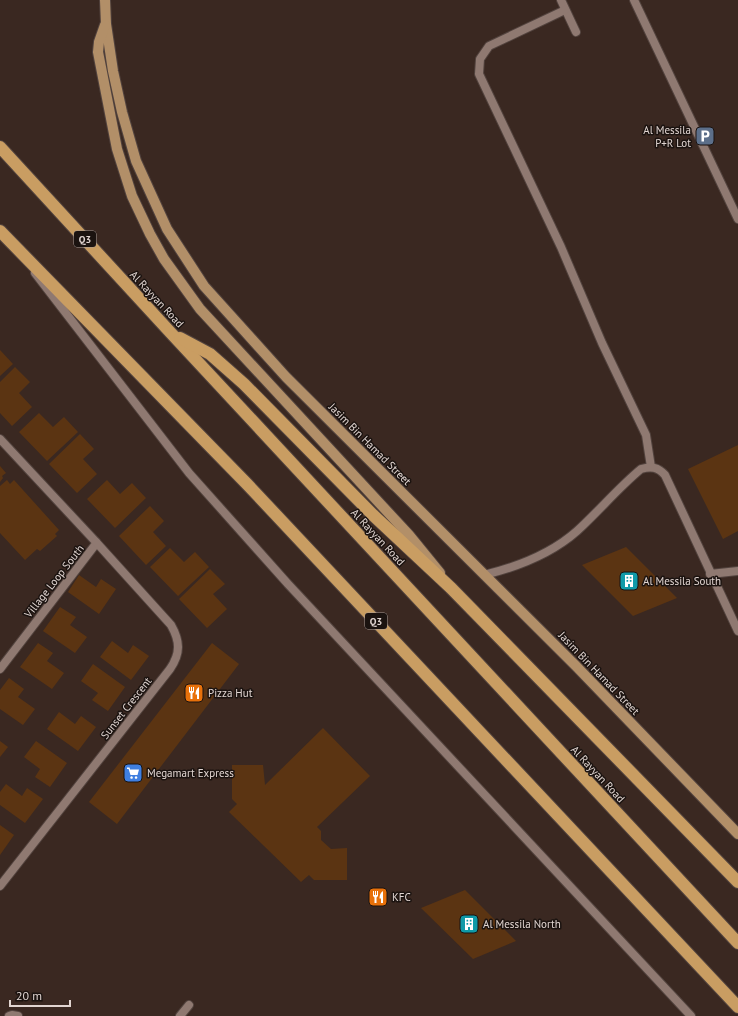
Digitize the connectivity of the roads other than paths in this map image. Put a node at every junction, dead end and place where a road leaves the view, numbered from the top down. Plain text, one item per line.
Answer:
1 (105, 0) edge
2 (560, 0) edge
3 (634, 0) edge
4 (565, 10) junction
5 (106, 24) junction
6 (576, 32) dead end
7 (0, 147) edge
8 (738, 219) edge
9 (4, 235) edge
10 (170, 332) junction
11 (0, 439) edge
12 (651, 467) junction
13 (96, 542) junction
14 (738, 571) edge
15 (710, 574) junction
16 (484, 575) junction
17 (451, 588) junction
18 (738, 632) edge
19 (0, 669) edge
20 (738, 834) edge
21 (738, 882) edge
22 (0, 886) edge
23 (738, 943) edge
24 (189, 1005) dead end
25 (738, 1007) edge
26 (684, 1013) edge
27 (9, 1016) edge
28 (18, 1016) edge
29 (180, 1016) edge
30 (691, 1016) edge

1 - 5 main road, Jasim Bin Hamad Street
2 - 4 street
3 - 8 street
4 - 6 street
4 - 12 street
5 - 16 main road, Jasim Bin Hamad Street
5 - 17 main road
7 - 10 highway, Al Rayyan Road / Q3
9 - 25 highway, Q3
9 - 26 street
10 - 17 highway
10 - 23 highway, Al Rayyan Road / Q3
11 - 13 street, Village Loop South
12 - 15 street
12 - 16 street
13 - 19 street, Village Loop South
13 - 22 street, Sunset Crescent
14 - 15 street
15 - 18 street
16 - 20 main road, Jasim Bin Hamad Street
17 - 21 highway
24 - 29 street
26 - 30 street
27 - 28 street

